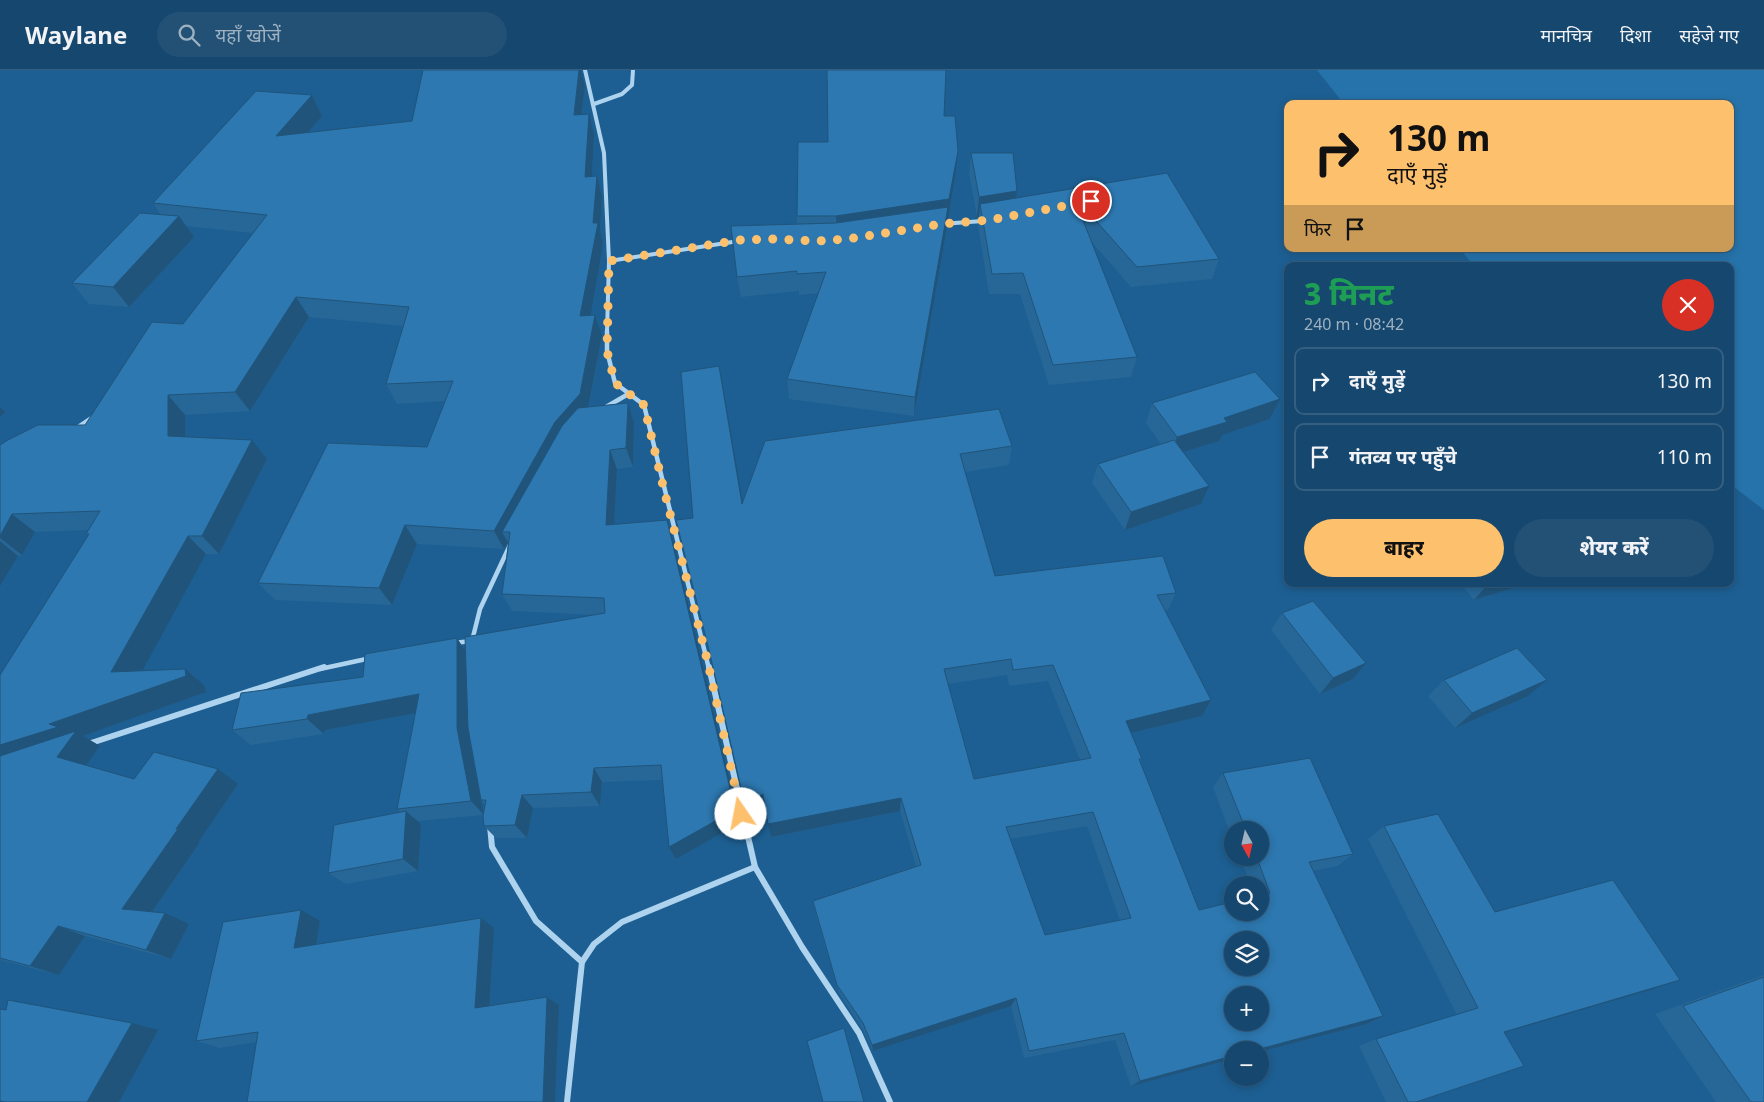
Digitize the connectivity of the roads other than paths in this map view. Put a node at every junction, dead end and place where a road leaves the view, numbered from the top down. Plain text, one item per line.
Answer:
1 (585, 70) edge
2 (633, 70) edge
3 (594, 104) junction
4 (990, 220) edge
5 (934, 225) edge
6 (748, 240) edge
7 (609, 261) junction
8 (630, 393) junction
9 (100, 413) edge
10 (596, 413) edge
11 (69, 432) edge
12 (514, 537) edge
13 (472, 640) junction
14 (446, 644) edge
15 (473, 650) edge
16 (375, 657) edge
17 (85, 745) dead end
18 (489, 818) edge
19 (755, 866) junction
20 (582, 962) junction
21 (567, 1102) edge
22 (890, 1102) edge

1 - 3 street
2 - 3 street
3 - 7 street
4 - 5 street
6 - 7 street
7 - 8 street
8 - 10 street
8 - 19 street
9 - 11 street
12 - 13 street
13 - 14 street
13 - 15 street
16 - 17 street
18 - 20 street
19 - 20 street
19 - 22 street
20 - 21 street

